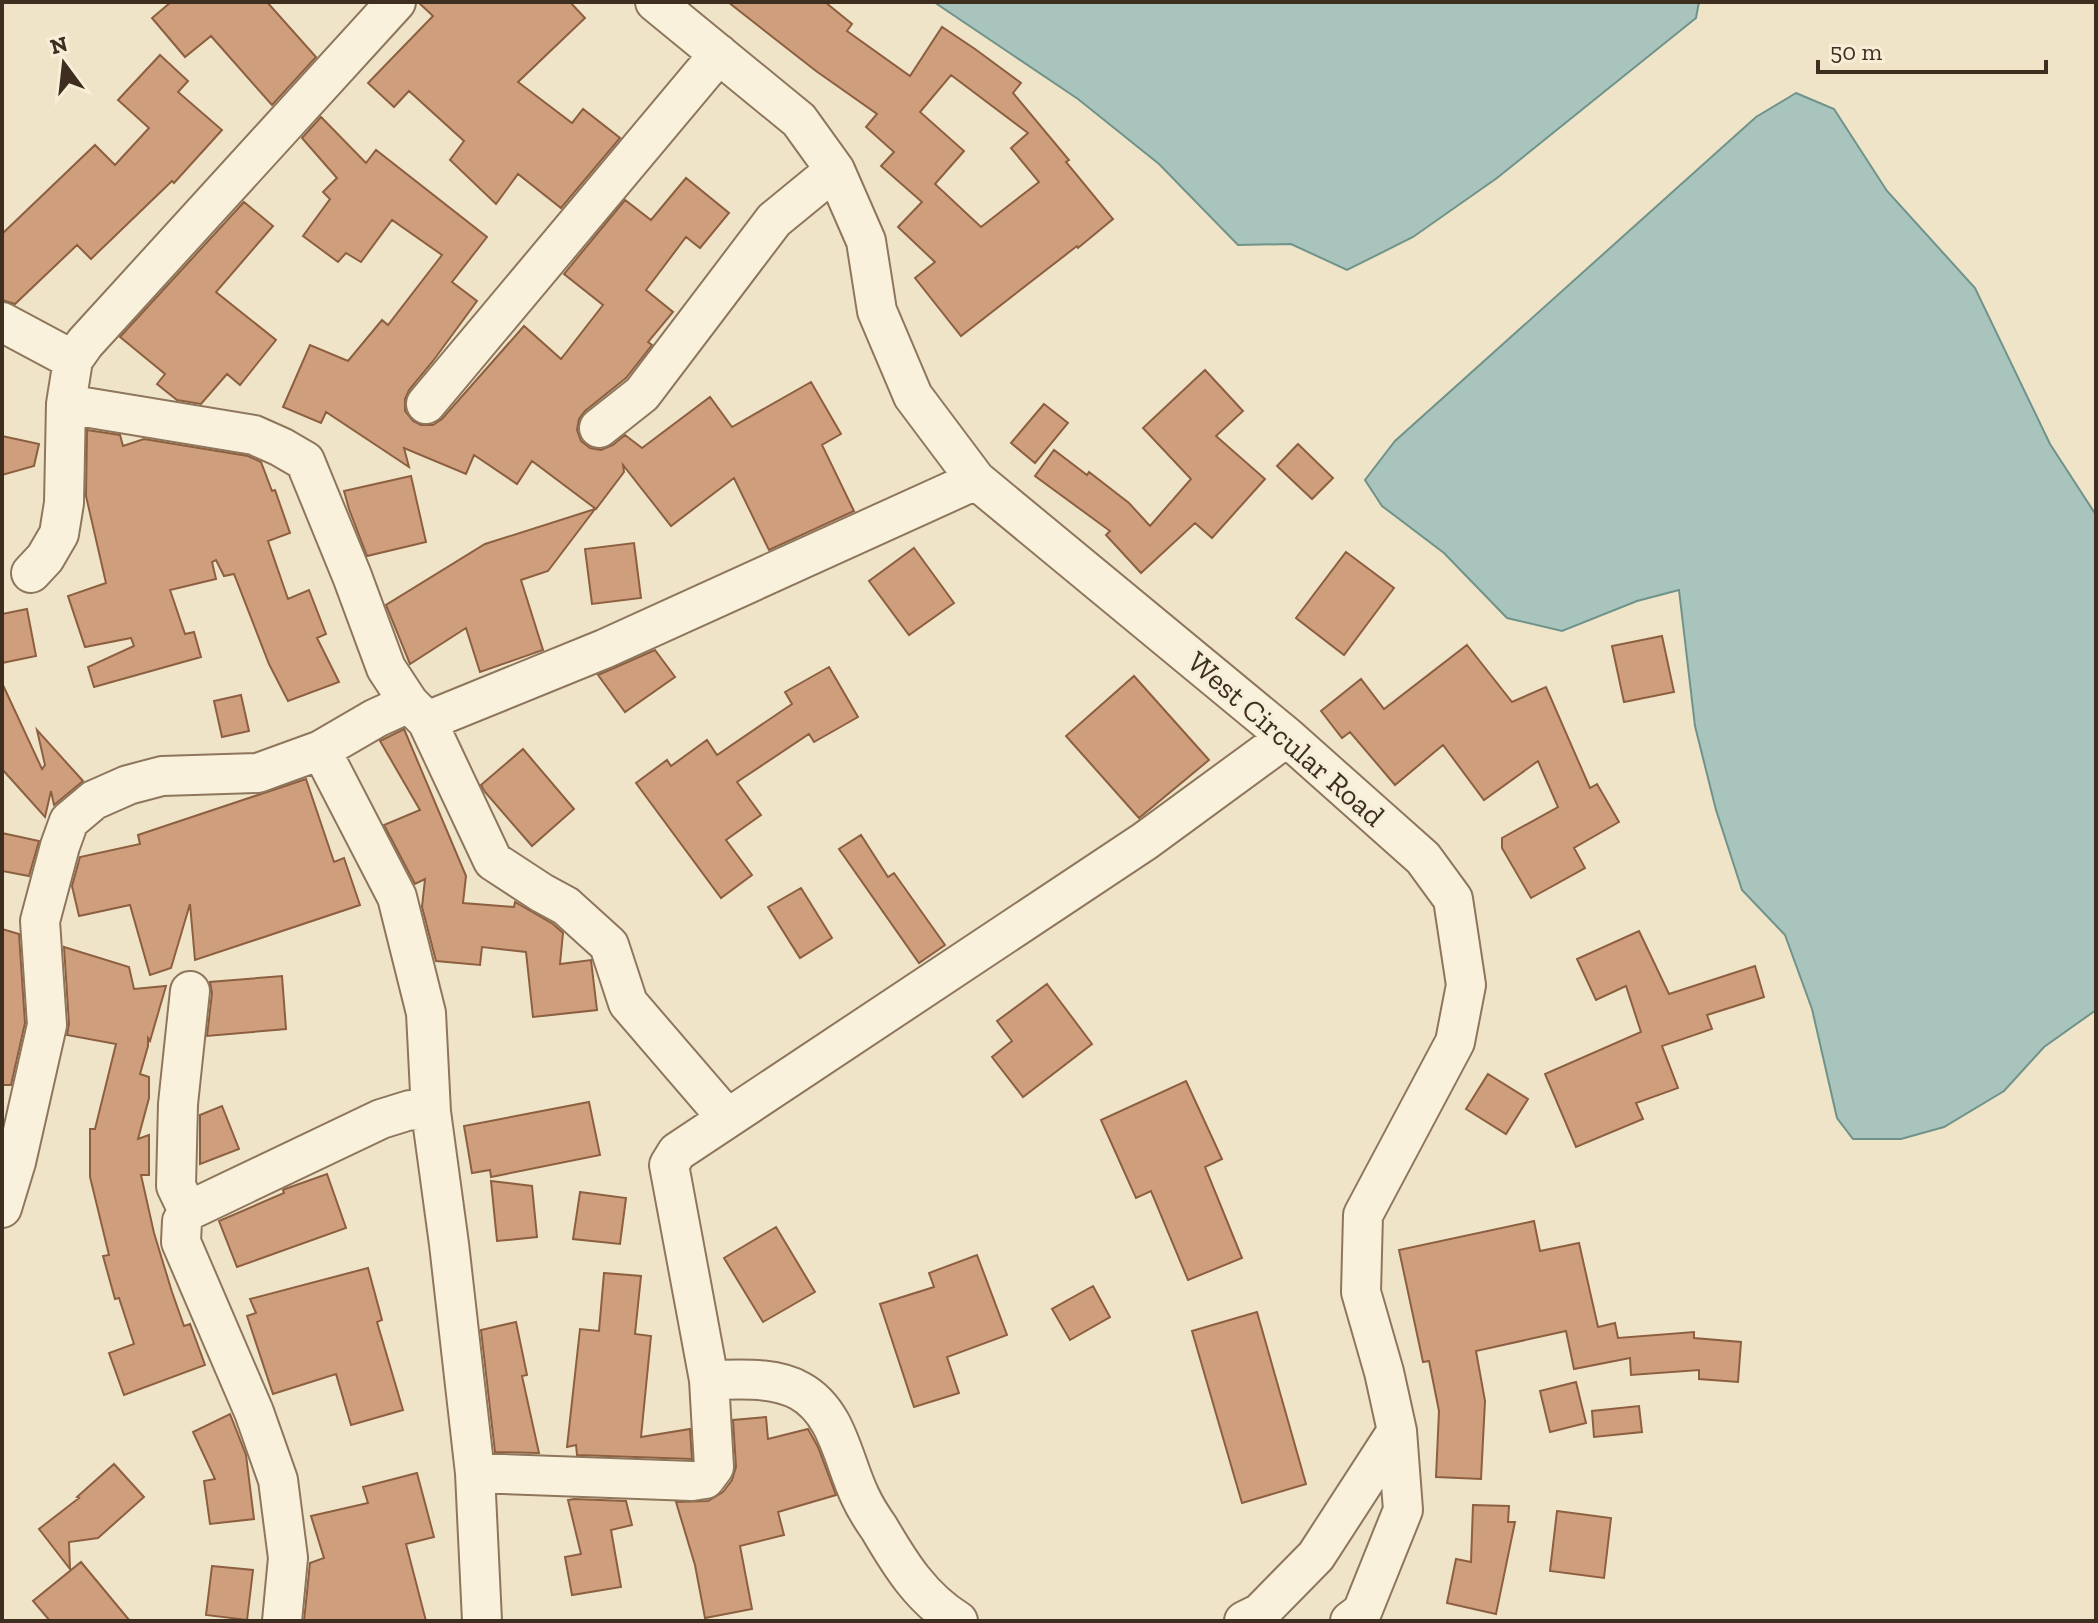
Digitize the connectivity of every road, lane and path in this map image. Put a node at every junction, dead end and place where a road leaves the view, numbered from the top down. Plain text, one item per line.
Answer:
1 (396, 2) edge
2 (655, 2) edge
3 (719, 54) junction
4 (835, 170) junction
5 (2, 322) edge
6 (73, 360) junction
7 (66, 404) junction
8 (426, 404) dead end
9 (599, 428) dead end
10 (976, 480) junction
11 (31, 573) dead end
12 (418, 712) junction
13 (1287, 737) junction
14 (321, 750) junction
15 (190, 991) dead end
16 (431, 1112) junction
17 (727, 1118) junction
18 (2, 1208) edge
19 (188, 1211) junction
20 (709, 1380) junction
21 (1397, 1431) junction
22 (475, 1473) junction
23 (282, 1621) edge
24 (482, 1621) edge
25 (958, 1621) edge
26 (1244, 1621) edge
27 (1350, 1621) edge

1 - 6 street
2 - 3 street, West Circular Road
3 - 4 street, West Circular Road
3 - 8 street
4 - 9 street
4 - 10 street, West Circular Road
5 - 6 street
6 - 7 street
7 - 11 street
7 - 12 street
10 - 12 street
10 - 13 street, West Circular Road
12 - 14 street
12 - 17 street
13 - 17 street
13 - 21 street, West Circular Road
14 - 16 street
14 - 18 street
15 - 19 street
16 - 19 street
16 - 22 street
17 - 20 street
19 - 23 street
20 - 22 street
20 - 25 street
21 - 26 street
21 - 27 street, West Circular Road
22 - 24 street

